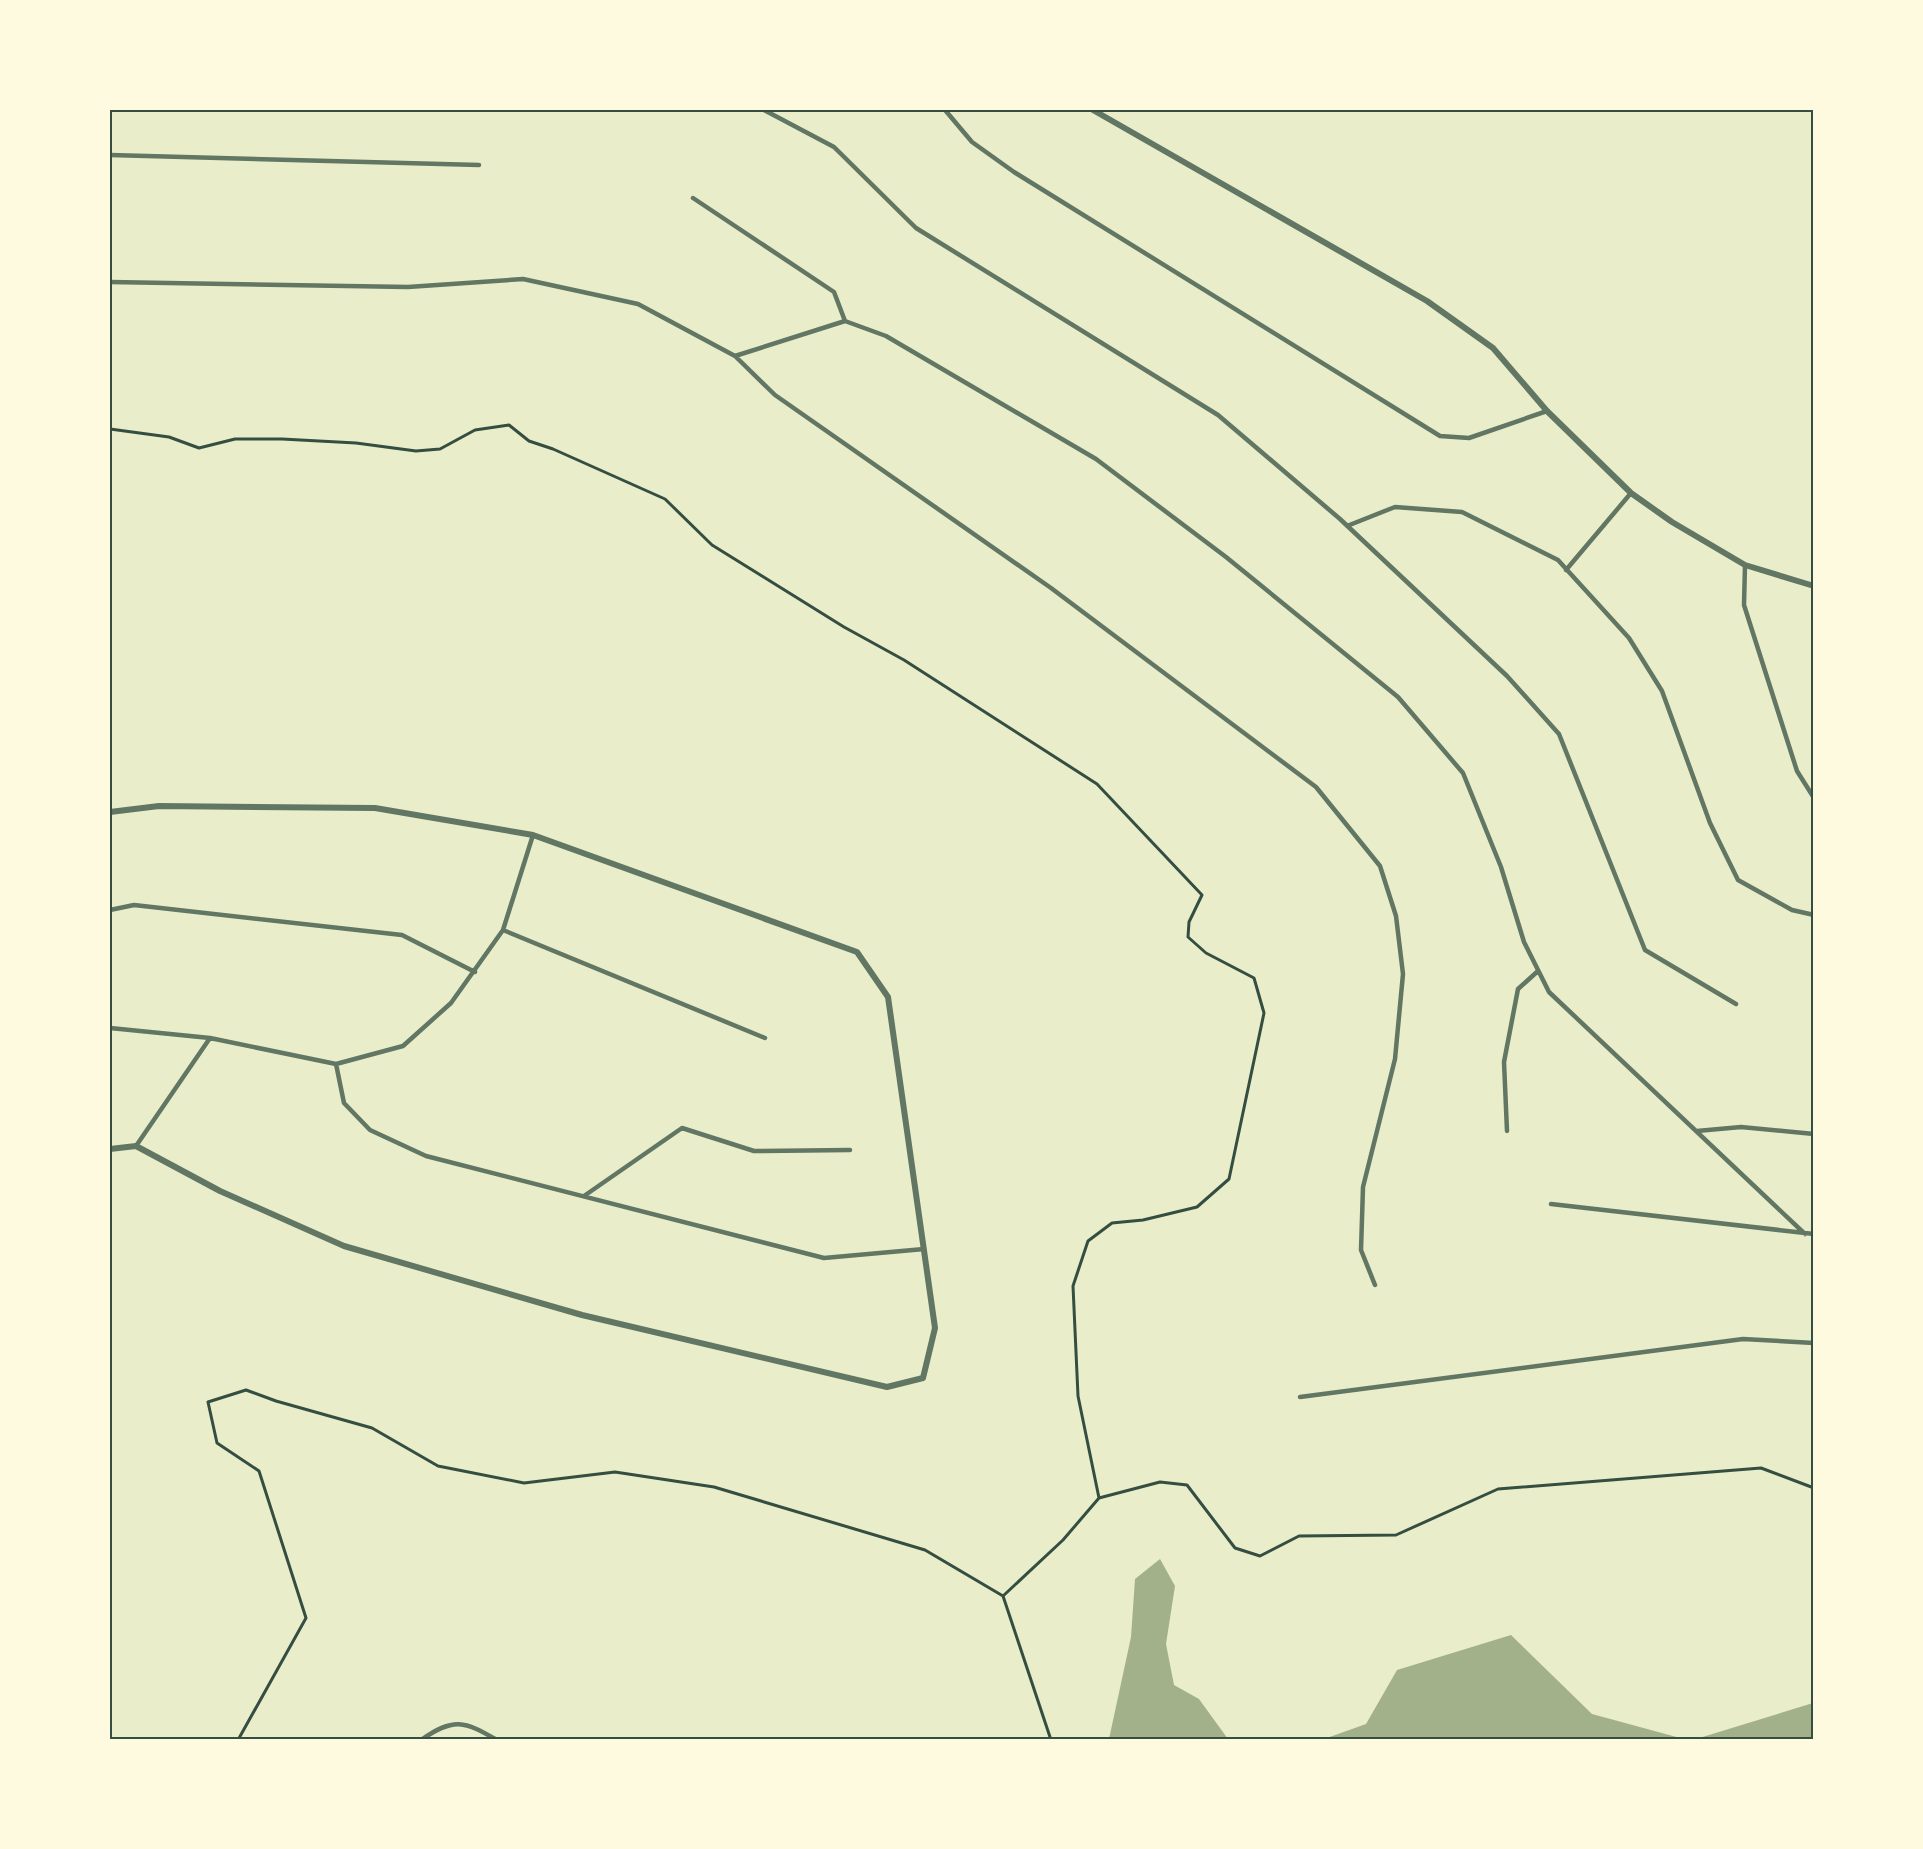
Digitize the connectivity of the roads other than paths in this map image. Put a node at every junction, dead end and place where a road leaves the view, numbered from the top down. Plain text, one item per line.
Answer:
1 (764, 110) edge
2 (945, 110) edge
3 (1093, 110) edge
4 (110, 155) edge
5 (478, 165) dead end
6 (693, 198) dead end
7 (110, 282) edge
8 (845, 321) junction
9 (735, 356) junction
10 (1547, 411) junction
11 (1630, 493) junction
12 (1347, 526) junction
13 (1746, 565) junction
14 (1566, 570) junction
15 (1814, 586) edge
16 (1814, 798) edge
17 (110, 812) edge
18 (533, 835) junction
19 (110, 910) edge
20 (1814, 915) edge
21 (502, 930) junction
22 (1538, 971) junction
23 (475, 972) junction
24 (1736, 1004) dead end
25 (110, 1029) edge
26 (210, 1038) junction
27 (765, 1038) dead end
28 (336, 1064) junction
29 (1507, 1131) dead end
30 (1697, 1131) junction
31 (1814, 1134) edge
32 (136, 1146) junction
33 (110, 1149) edge
34 (850, 1150) dead end
35 (584, 1196) junction
36 (1551, 1204) dead end
37 (1805, 1234) junction
38 (1814, 1234) edge
39 (924, 1249) junction
40 (1375, 1285) dead end
41 (1814, 1343) edge
42 (1300, 1397) dead end
43 (421, 1740) edge
44 (497, 1740) edge

1 - 12 lane
2 - 10 lane
3 - 10 street
4 - 5 lane
6 - 8 lane
7 - 9 lane
8 - 9 lane
8 - 22 lane
9 - 40 lane
10 - 11 street
11 - 13 street
11 - 14 lane
12 - 14 lane
12 - 24 lane
13 - 15 street
13 - 16 lane
14 - 20 lane
17 - 18 street
18 - 21 lane
18 - 39 street
19 - 23 lane
21 - 23 lane
21 - 27 lane
22 - 29 lane
22 - 30 lane
23 - 28 lane
25 - 26 lane
26 - 28 lane
26 - 32 lane
28 - 35 lane
30 - 31 lane
30 - 37 lane
32 - 33 street
32 - 39 street
34 - 35 lane
35 - 39 lane
36 - 37 lane
37 - 38 lane
41 - 42 lane
43 - 44 lane

